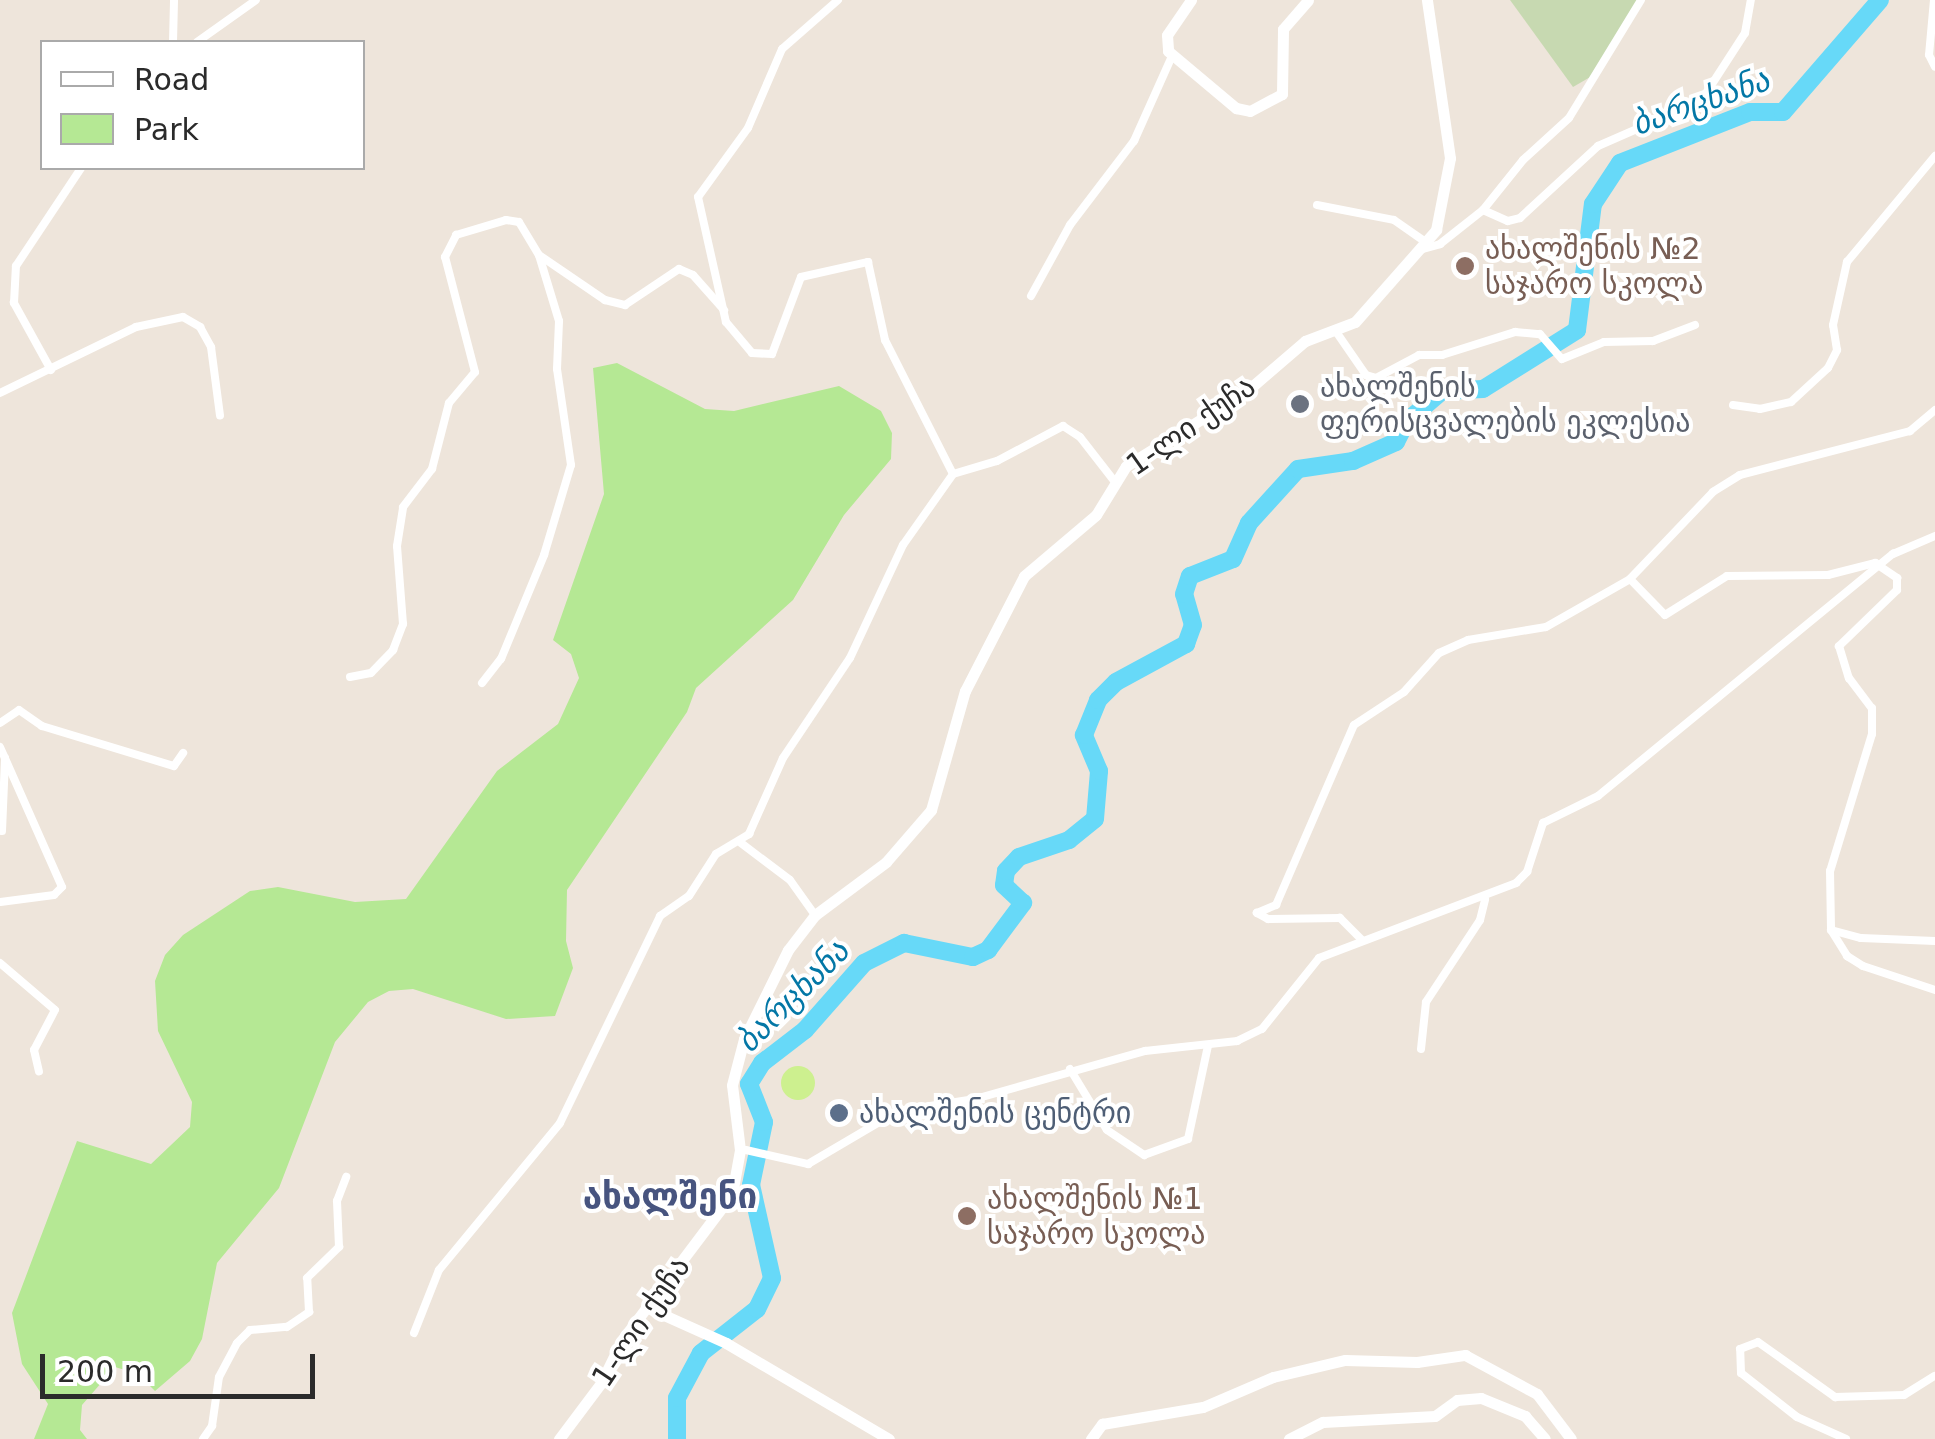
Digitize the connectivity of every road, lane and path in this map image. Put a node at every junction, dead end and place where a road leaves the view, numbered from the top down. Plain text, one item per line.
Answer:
1 (174, 0) edge
2 (256, 0) edge
3 (838, 0) edge
4 (1191, 0) edge
5 (1308, 0) edge
6 (1428, 0) edge
7 (1641, 0) edge
8 (1752, 0) edge
9 (1934, 0) edge
10 (173, 40) edge
11 (200, 40) edge
12 (1172, 56) junction
13 (1935, 67) edge
14 (1935, 156) edge
15 (80, 170) edge
16 (1318, 205) dead end
17 (1483, 210) junction
18 (1425, 246) junction
19 (539, 255) junction
20 (1030, 296) dead end
21 (724, 310) junction
22 (1695, 325) dead end
23 (1337, 333) junction
24 (51, 370) junction
25 (0, 393) edge
26 (1733, 405) dead end
27 (1935, 410) edge
28 (220, 415) dead end
29 (954, 474) junction
30 (1115, 482) junction
31 (1935, 536) edge
32 (1883, 568) junction
33 (1630, 579) junction
34 (350, 677) dead end
35 (482, 684) dead end
36 (0, 722) edge
37 (2, 750) edge
38 (183, 753) dead end
39 (2, 830) edge
40 (741, 843) junction
41 (1485, 900) junction
42 (0, 902) edge
43 (815, 916) junction
44 (1831, 930) junction
45 (1361, 940) junction
46 (1935, 941) edge
47 (0, 963) edge
48 (1935, 990) edge
49 (1208, 1046) junction
50 (1421, 1049) dead end
51 (1070, 1069) junction
52 (38, 1072) dead end
53 (743, 1150) junction
54 (346, 1177) dead end
55 (646, 1307) junction
56 (414, 1333) dead end
57 (1935, 1376) edge
58 (203, 1439) edge
59 (559, 1439) edge
60 (889, 1439) edge
61 (1091, 1439) edge
62 (1289, 1439) edge
63 (1545, 1439) edge
64 (1571, 1439) edge
65 (1846, 1439) edge

1 - 10 street
2 - 11 street
3 - 21 street
4 - 12 street
5 - 12 street
6 - 18 street
7 - 17 street
8 - 17 street
9 - 13 street
12 - 20 street
14 - 26 street
15 - 24 street
16 - 18 street
17 - 18 street
18 - 23 street, 1-ლი ქუჩა
19 - 21 street
19 - 34 street
19 - 35 street
21 - 29 street
22 - 23 street
23 - 30 street, 1-ლი ქუჩა
24 - 25 street
24 - 28 street
27 - 33 street
29 - 30 street
29 - 40 street
30 - 43 street, 1-ლი ქუჩა
31 - 32 street
32 - 33 street
32 - 41 street
32 - 44 street
33 - 45 street
36 - 38 street
37 - 39 street
37 - 42 street
40 - 43 street
40 - 56 street
41 - 45 street
41 - 50 street
43 - 53 street, 1-ლი ქუჩა
44 - 46 street
44 - 48 street
45 - 49 street
47 - 52 street
49 - 51 street
49 - 51 street
51 - 53 street
53 - 55 street, 1-ლი ქუჩა
54 - 58 street
55 - 59 street, 1-ლი ქუჩა
55 - 60 street
57 - 65 street
61 - 64 street
62 - 63 street

